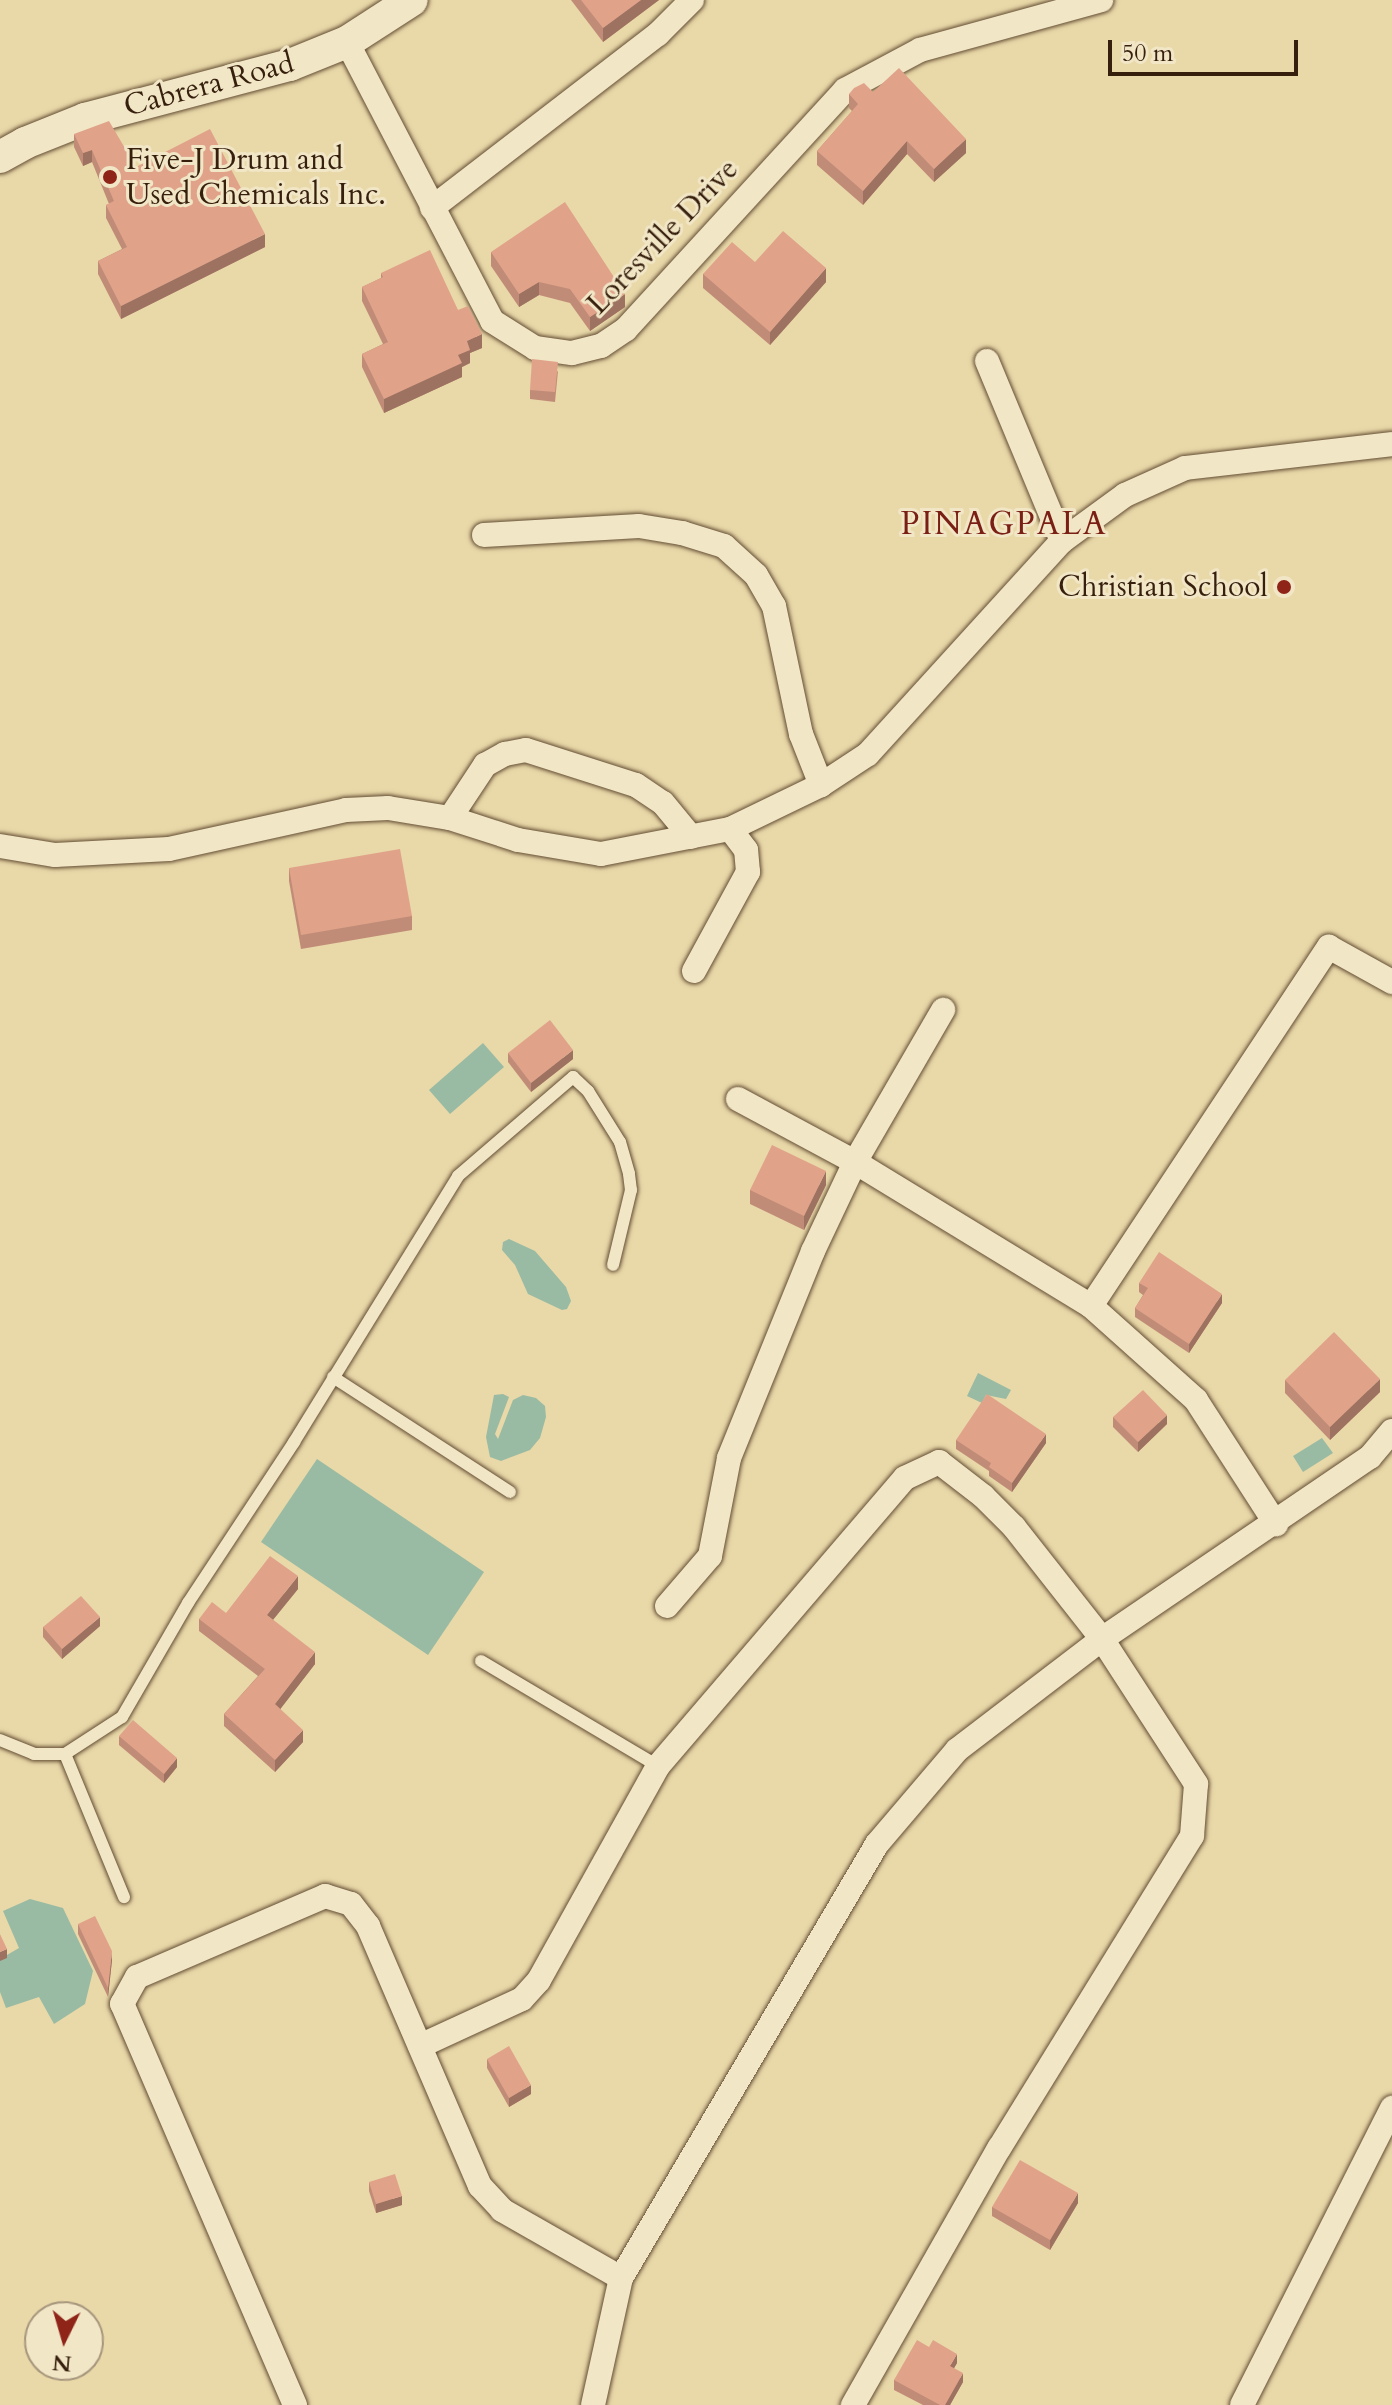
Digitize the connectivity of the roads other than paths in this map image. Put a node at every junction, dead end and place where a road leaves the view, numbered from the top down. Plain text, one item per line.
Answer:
1 (412, 0) edge
2 (692, 0) edge
3 (1101, 0) edge
4 (347, 42) junction
5 (0, 157) edge
6 (432, 208) junction
7 (987, 361) dead end
8 (1392, 444) edge
9 (484, 535) dead end
10 (1062, 541) junction
11 (821, 785) junction
12 (450, 818) junction
13 (730, 829) junction
14 (691, 837) junction
15 (0, 846) edge
16 (694, 971) dead end
17 (1392, 982) edge
18 (943, 1010) dead end
19 (738, 1099) dead end
20 (855, 1162) junction
21 (613, 1265) dead end
22 (1091, 1306) junction
23 (333, 1377) junction
24 (1392, 1431) edge
25 (510, 1492) dead end
26 (1276, 1524) junction
27 (667, 1606) dead end
28 (1102, 1639) junction
29 (481, 1661) dead end
30 (0, 1740) edge
31 (65, 1754) junction
32 (658, 1766) junction
33 (124, 1897) dead end
34 (420, 2046) junction
35 (1392, 2108) edge
36 (621, 2278) junction
37 (295, 2405) edge
38 (593, 2405) edge
39 (853, 2405) edge
40 (1242, 2405) edge

1 - 4 main road, Cabrera Road
2 - 6 street
3 - 6 street, Loresville Drive
4 - 5 main road, Cabrera Road
4 - 6 street, Loresville Drive
7 - 10 street
8 - 10 street
9 - 11 street
10 - 11 street
11 - 13 street
12 - 14 street
12 - 14 street
12 - 15 street
13 - 14 street
13 - 16 street
17 - 22 street
18 - 20 street
19 - 20 street
20 - 22 street
20 - 27 street
21 - 23 lane
22 - 26 street
23 - 25 lane
23 - 31 lane
24 - 26 street
26 - 28 street
28 - 32 street
28 - 36 street
28 - 39 street
29 - 32 lane
30 - 31 lane
31 - 33 lane
32 - 34 street
34 - 36 street
34 - 37 street
35 - 40 street
36 - 38 street

